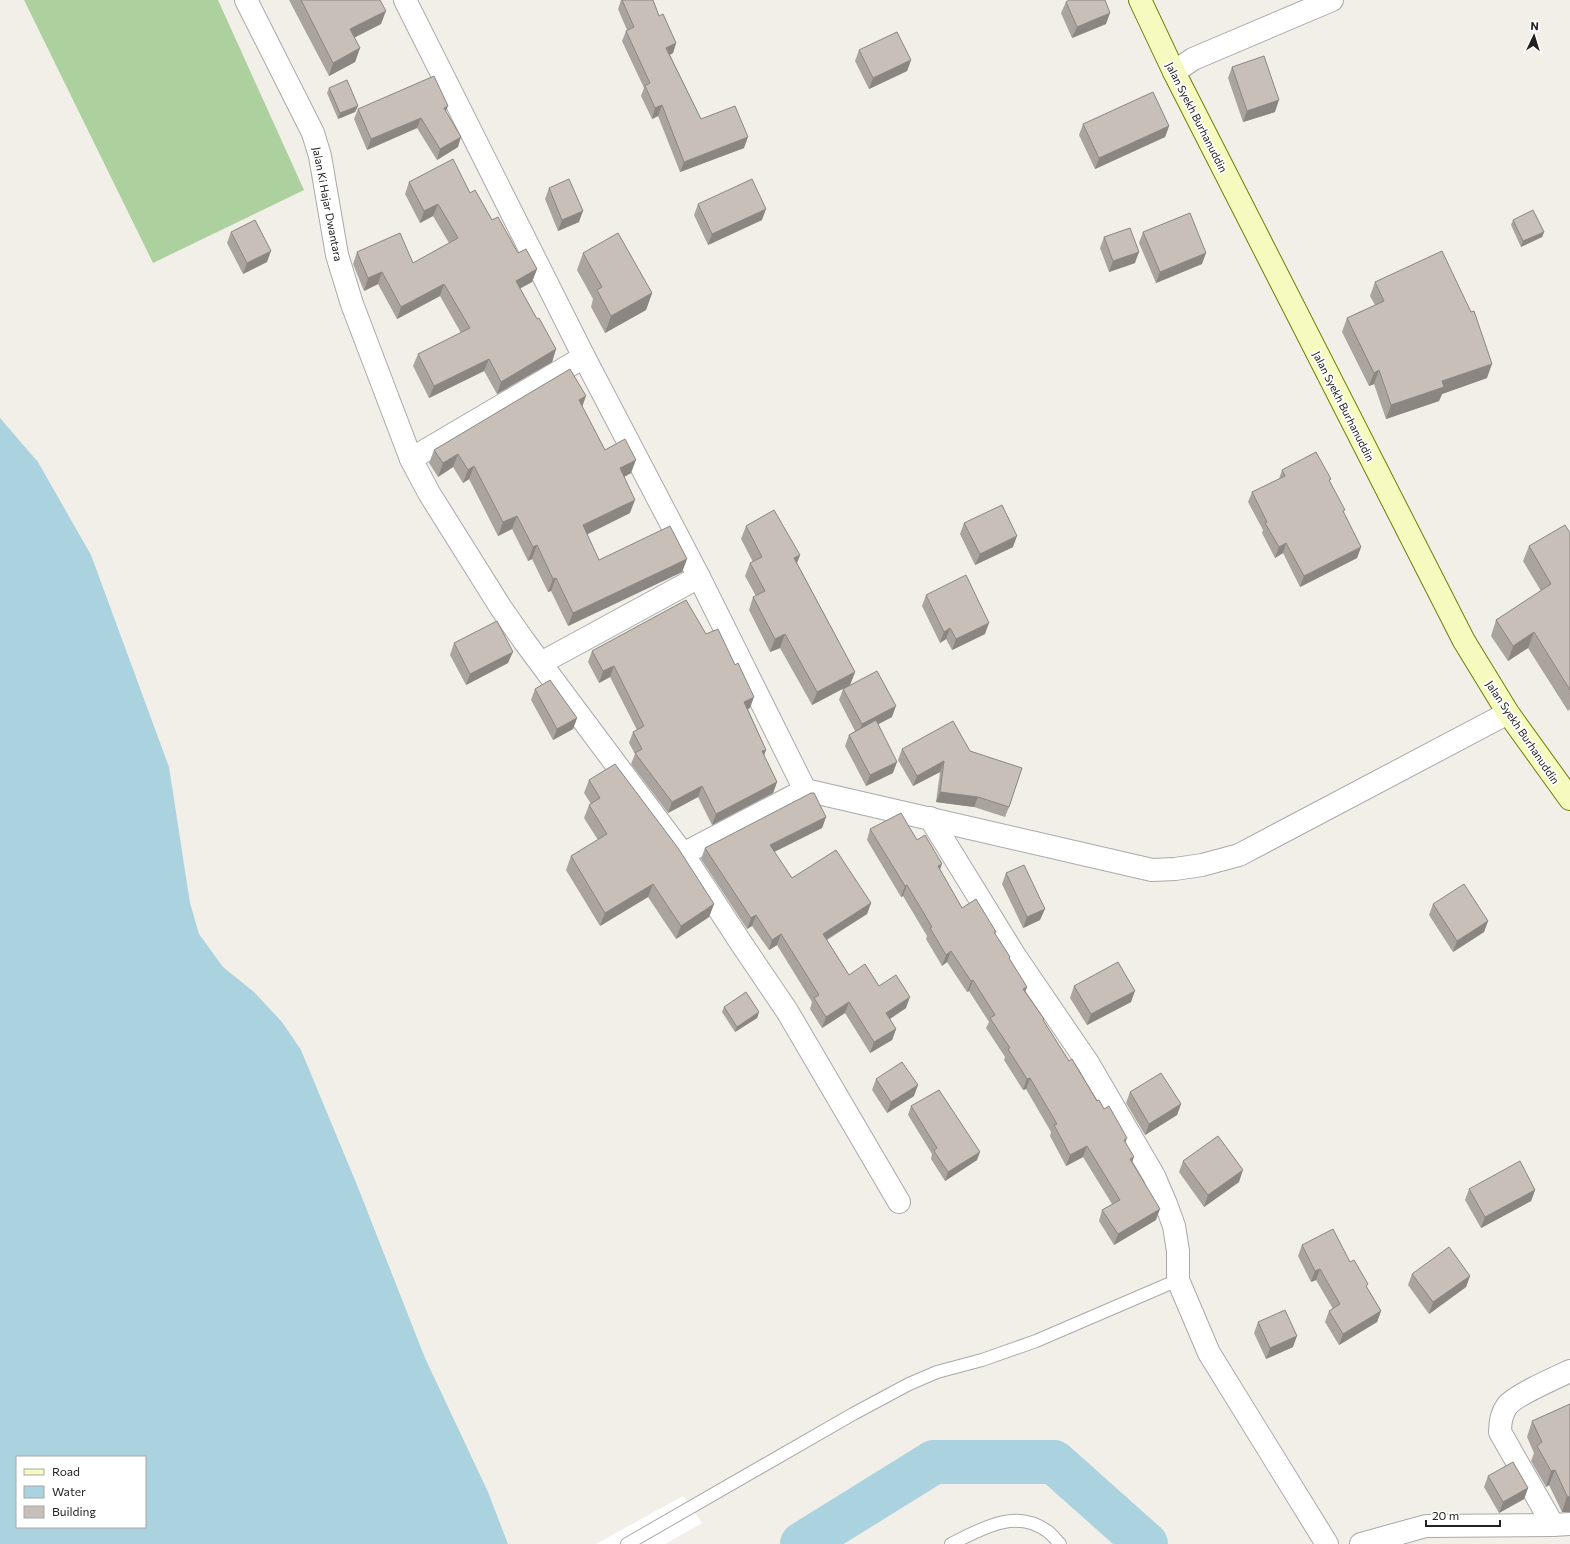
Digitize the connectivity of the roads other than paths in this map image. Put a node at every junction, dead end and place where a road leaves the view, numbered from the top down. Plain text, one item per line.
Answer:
1 (246, 0) edge
2 (405, 0) edge
3 (1140, 0) edge
4 (1332, 0) edge
5 (1174, 72) junction
6 (584, 357) junction
7 (411, 459) junction
8 (699, 577) junction
9 (541, 663) junction
10 (1508, 713) junction
11 (805, 790) junction
12 (1570, 800) edge
13 (930, 818) junction
14 (683, 854) junction
15 (899, 1202) dead end
16 (1178, 1280) junction
17 (1570, 1371) edge
18 (1561, 1524) edge
19 (627, 1544) edge
20 (951, 1544) edge
21 (1060, 1544) edge
22 (1327, 1544) edge
23 (1361, 1544) edge

1 - 7 street, Jalan Ki Hajar Dwantara
2 - 6 street
3 - 5 main road, Jalan Syekh Burhanuddin
4 - 5 street
5 - 10 main road, Jalan Syekh Burhanuddin
6 - 7 street
6 - 8 street
7 - 9 street, Jalan Ki Hajar Dwantara
8 - 9 street
8 - 11 street
9 - 14 street, Jalan Ki Hajar Dwantara
10 - 12 main road, Jalan Syekh Burhanuddin
10 - 13 street
11 - 13 street
11 - 14 street
13 - 16 street
14 - 15 street, Jalan Ki Hajar Dwantara
16 - 19 lane
16 - 22 street
17 - 18 street
18 - 23 street
20 - 21 lane

